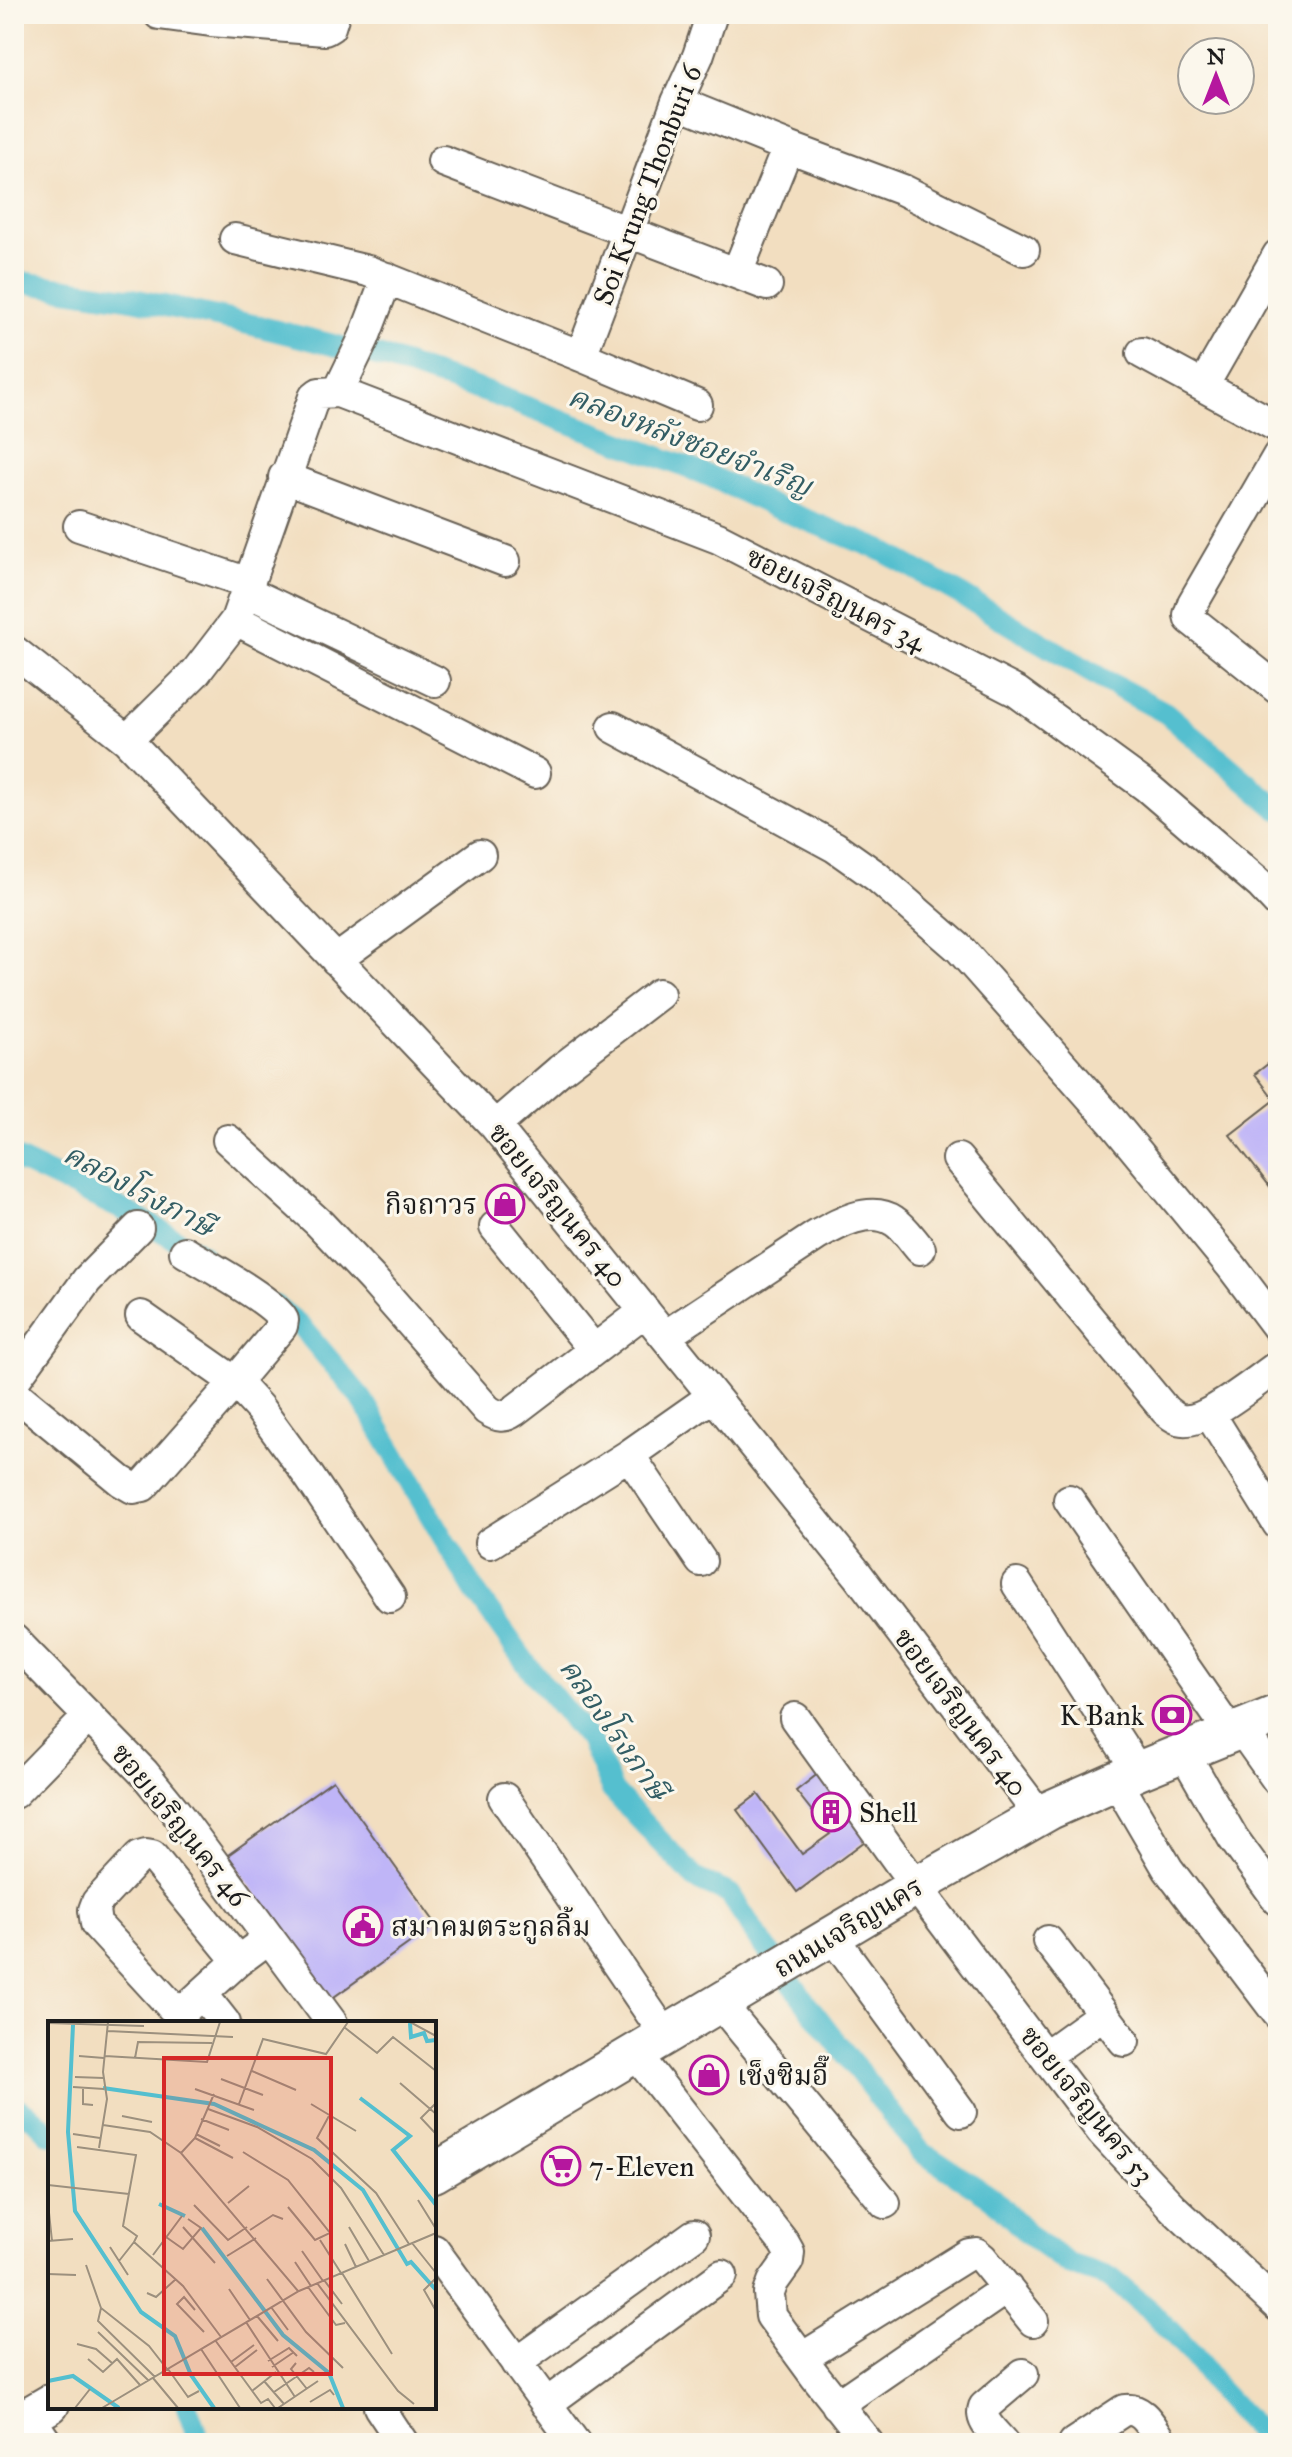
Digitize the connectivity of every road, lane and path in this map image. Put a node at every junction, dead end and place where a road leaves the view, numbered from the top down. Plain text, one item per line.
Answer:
1 (159, 14) edge
2 (334, 14) edge
3 (712, 14) edge
4 (677, 102) junction
5 (788, 147) junction
6 (443, 161) dead end
7 (629, 231) junction
8 (235, 239) dead end
9 (1024, 250) dead end
10 (1278, 255) edge
11 (737, 273) junction
12 (387, 278) junction
13 (767, 285) dead end
14 (1142, 353) dead end
15 (581, 356) junction
16 (1203, 386) junction
17 (338, 392) junction
18 (697, 405) dead end
19 (1278, 427) edge
20 (1278, 456) edge
21 (284, 477) junction
22 (79, 526) dead end
23 (505, 561) dead end
24 (247, 587) junction
25 (236, 620) junction
26 (14, 651) edge
27 (435, 681) dead end
28 (1278, 689) edge
29 (613, 727) dead end
30 (127, 740) junction
31 (535, 773) dead end
32 (480, 855) dead end
33 (1278, 903) edge
34 (336, 960) junction
35 (659, 994) dead end
36 (495, 1126) junction
37 (228, 1140) dead end
38 (958, 1159) dead end
39 (495, 1227) dead end
40 (138, 1228) dead end
41 (920, 1249) dead end
42 (185, 1252) dead end
43 (645, 1311) junction
44 (141, 1316) dead end
45 (1278, 1328) edge
46 (665, 1336) junction
47 (594, 1350) junction
48 (1278, 1366) edge
49 (14, 1381) edge
50 (235, 1382) junction
51 (14, 1393) edge
52 (713, 1396) junction
53 (1209, 1413) junction
54 (629, 1455) junction
55 (1069, 1500) dead end
56 (1278, 1524) edge
57 (490, 1543) dead end
58 (701, 1561) dead end
59 (1017, 1584) dead end
60 (390, 1597) dead end
61 (14, 1640) edge
62 (1278, 1714) edge
63 (89, 1716) junction
64 (795, 1718) dead end
65 (1237, 1732) junction
66 (1184, 1753) junction
67 (1127, 1775) junction
68 (1278, 1781) edge
69 (14, 1793) edge
70 (504, 1798) dead end
71 (1040, 1816) junction
72 (916, 1886) junction
73 (1278, 1900) edge
74 (832, 1936) junction
75 (269, 1938) junction
76 (1048, 1941) dead end
77 (238, 1961) junction
78 (203, 1995) junction
79 (720, 2003) junction
80 (1278, 2014) edge
81 (1102, 2015) junction
82 (223, 2021) edge
83 (331, 2021) edge
84 (1124, 2041) dead end
85 (650, 2044) junction
86 (1045, 2056) junction
87 (961, 2112) dead end
88 (436, 2168) edge
89 (885, 2203) dead end
90 (694, 2235) dead end
91 (436, 2253) edge
92 (722, 2275) dead end
93 (1007, 2288) junction
94 (1278, 2306) edge
95 (1033, 2321) dead end
96 (802, 2358) junction
97 (516, 2363) junction
98 (1023, 2374) dead end
99 (546, 2404) junction
100 (837, 2405) junction
101 (380, 2409) edge
102 (1161, 2440) dead end
103 (403, 2443) edge
104 (575, 2443) edge
105 (868, 2443) edge
106 (1003, 2443) edge
107 (1074, 2443) edge

1 - 2 street
3 - 4 street, Soi Krung Thonburi 6
4 - 5 street
4 - 7 street, Soi Krung Thonburi 6
5 - 9 street
5 - 11 street
6 - 7 street
7 - 11 street
7 - 15 street, Soi Krung Thonburi 6
8 - 12 street
10 - 16 street
11 - 13 street
12 - 15 street
12 - 17 street
14 - 16 street
15 - 18 street
16 - 19 street
17 - 21 street
17 - 33 street, ซอยเจริญนคร 34
20 - 28 street
21 - 23 street
21 - 24 street
22 - 24 street
24 - 25 street
24 - 27 street
25 - 30 street
25 - 31 street
26 - 30 street, ซอยเจริญนคร 40
29 - 45 street
30 - 34 street, ซอยเจริญนคร 40
32 - 34 street
34 - 36 street, ซอยเจริญนคร 40
35 - 36 street
36 - 43 street, ซอยเจริญนคร 40
37 - 47 street
38 - 53 street
39 - 47 street
40 - 49 street
41 - 46 street
42 - 50 street
43 - 46 street, ซอยเจริญนคร 40
43 - 47 street
44 - 50 street
46 - 52 street, ซอยเจริญนคร 40
48 - 53 street
50 - 51 street
50 - 60 street
52 - 54 street
52 - 71 street, ซอยเจริญนคร 40
53 - 56 street
54 - 57 street
54 - 58 street
55 - 65 street
59 - 67 street
61 - 63 street, ซอยเจริญนคร 46
62 - 65 main road, ถนนเจริญนคร
63 - 69 street
63 - 75 street, ซอยเจริญนคร 46
64 - 72 street, ซอยเจริญนคร 53
65 - 66 main road, ถนนเจริญนคร
65 - 68 street
66 - 67 main road, ถนนเจริญนคร
66 - 73 street
67 - 71 main road, ถนนเจริญนคร
67 - 80 street
70 - 85 street
71 - 72 main road, ถนนเจริญนคร
72 - 74 main road, ถนนเจริญนคร
72 - 86 street, ซอยเจริญนคร 53
74 - 79 main road, ถนนเจริญนคร
74 - 87 street
75 - 77 street
75 - 83 street, ซอยเจริญนคร 46
76 - 81 street
77 - 78 street
77 - 78 street
78 - 82 street
79 - 85 main road, ถนนเจริญนคร
79 - 89 street
81 - 84 street
81 - 86 street
85 - 88 main road, ถนนเจริญนคร
85 - 96 street
86 - 94 street, ซอยเจริญนคร 53
90 - 97 street
91 - 97 street
92 - 99 street
93 - 95 street
93 - 96 street
93 - 100 street
96 - 100 street
97 - 99 street
98 - 106 street
99 - 104 street
100 - 105 street
101 - 103 street
102 - 107 street

